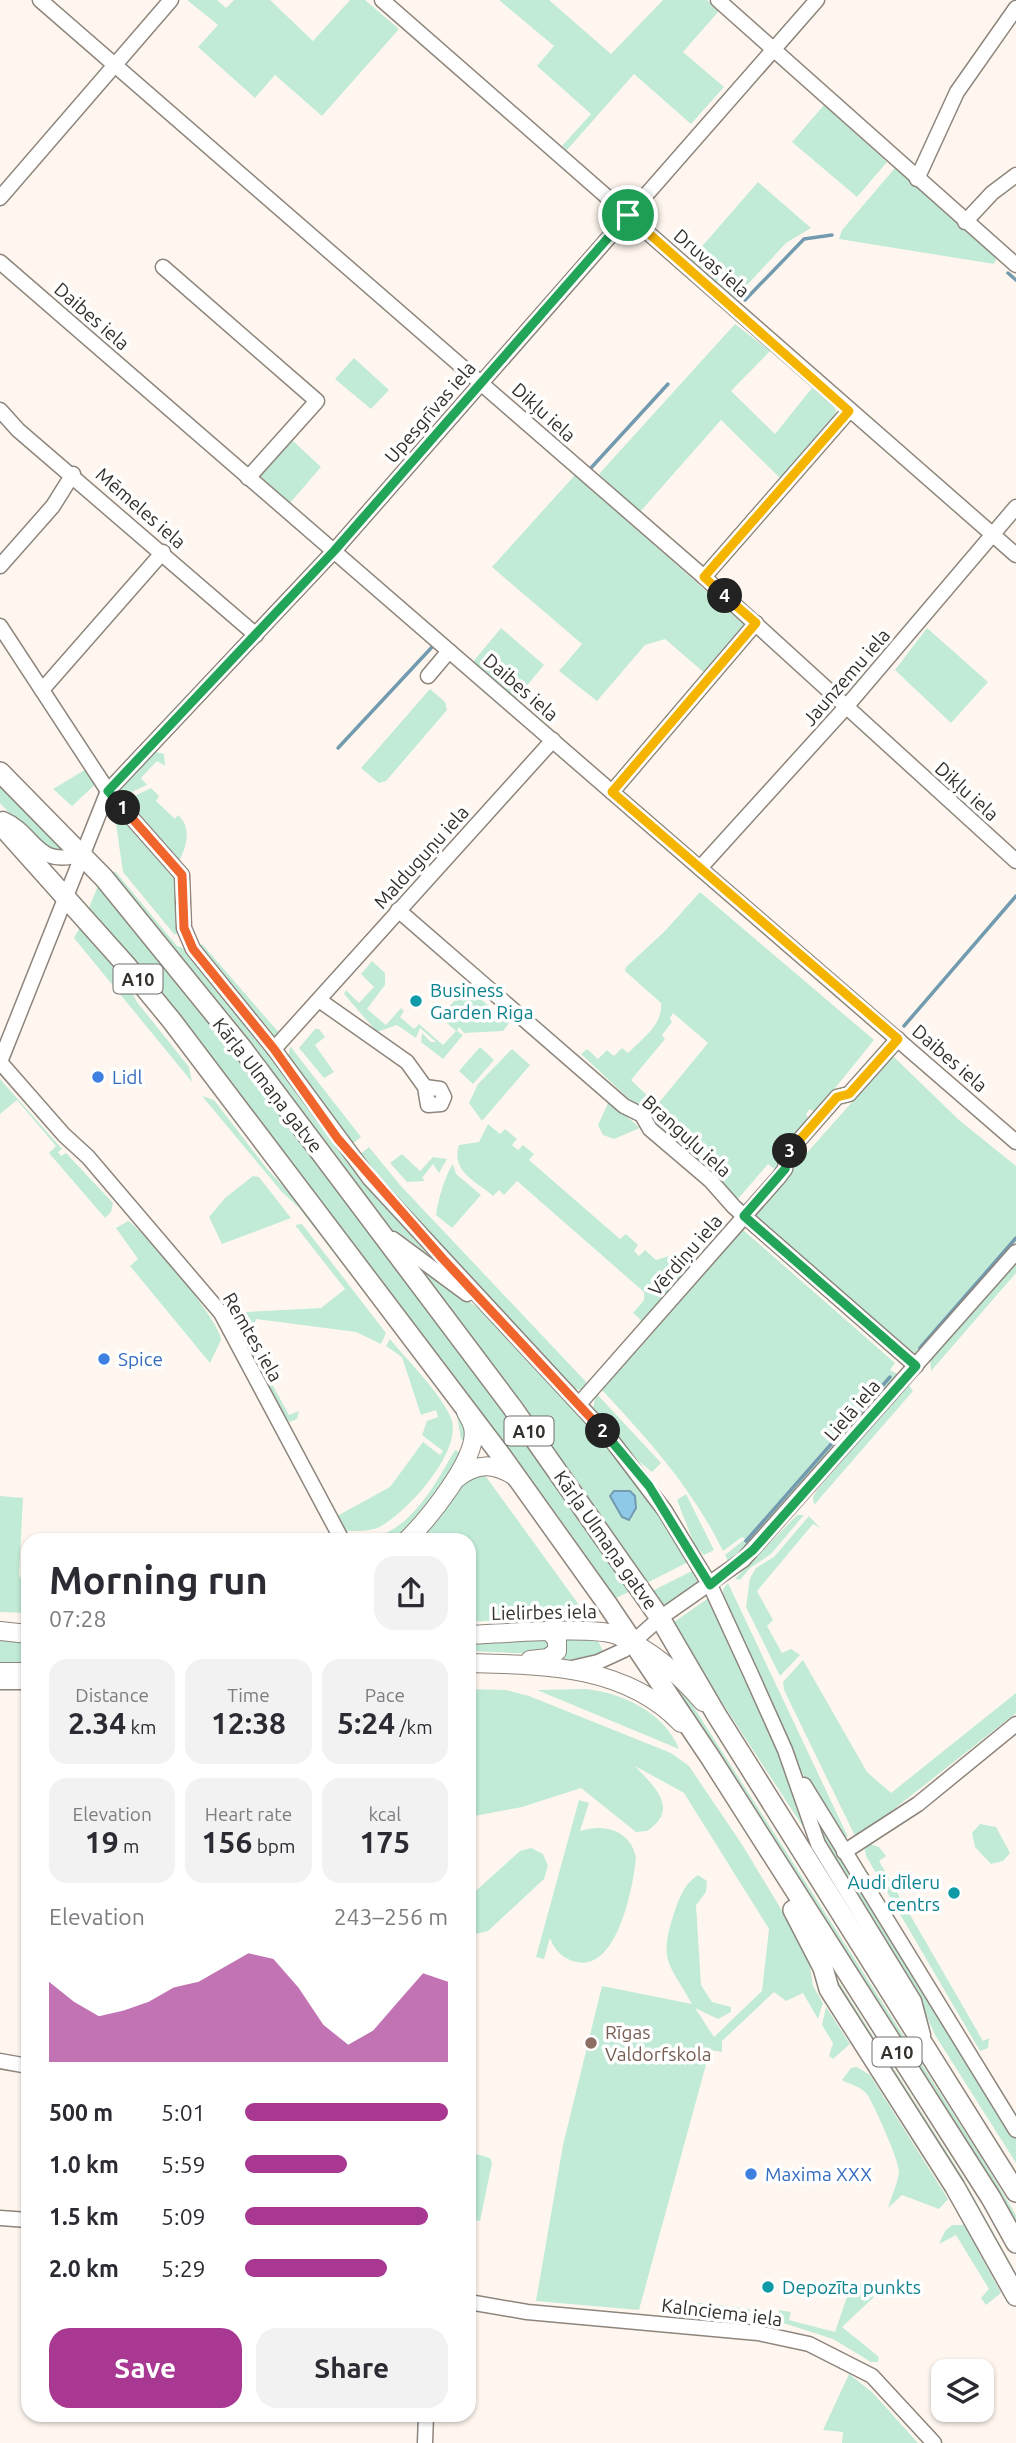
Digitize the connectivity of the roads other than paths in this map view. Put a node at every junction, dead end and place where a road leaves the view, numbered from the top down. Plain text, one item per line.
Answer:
1 (40, 0) edge
2 (171, 0) edge
3 (382, 0) edge
4 (718, 0) edge
5 (817, 0) edge
6 (1016, 8) edge
7 (774, 49) junction
8 (115, 65) junction
9 (1016, 175) edge
10 (917, 179) junction
11 (0, 198) edge
12 (628, 215) junction
13 (965, 222) junction
14 (0, 262) edge
15 (1016, 265) edge
16 (163, 267) dead end
17 (482, 382) junction
18 (0, 410) edge
19 (849, 411) junction
20 (73, 474) junction
21 (248, 478) junction
22 (1016, 507) edge
23 (992, 534) junction
24 (334, 551) junction
25 (163, 552) junction
26 (1016, 555) edge
27 (0, 566) edge
28 (704, 577) junction
29 (756, 623) junction
30 (0, 626) edge
31 (256, 635) junction
32 (449, 651) junction
33 (428, 676) dead end
34 (42, 690) junction
35 (846, 707) junction
36 (553, 740) junction
37 (0, 772) edge
38 (108, 791) junction
39 (612, 792) junction
40 (0, 817) edge
41 (0, 824) edge
42 (81, 854) junction
43 (1016, 861) edge
44 (700, 867) junction
45 (66, 897) junction
46 (398, 911) junction
47 (319, 1000) junction
48 (898, 1039) junction
49 (274, 1049) junction
50 (0, 1062) edge
51 (425, 1087) dead end
52 (1016, 1142) edge
53 (744, 1216) junction
54 (376, 1224) junction
55 (1016, 1252) edge
56 (494, 1312) junction
57 (916, 1366) junction
58 (579, 1404) junction
59 (464, 1407) junction
60 (516, 1477) junction
61 (456, 1479) junction
62 (338, 1533) edge
63 (414, 1533) edge
64 (710, 1585) junction
65 (660, 1618) junction
66 (0, 1631) edge
67 (21, 1633) edge
68 (551, 1633) junction
69 (476, 1634) edge
70 (621, 1635) junction
71 (476, 1662) edge
72 (509, 1664) junction
73 (557, 1668) junction
74 (0, 1672) edge
75 (21, 1672) edge
76 (0, 1682) edge
77 (21, 1682) edge
78 (716, 1714) junction
79 (1016, 1724) edge
80 (785, 1750) junction
81 (710, 1757) junction
82 (844, 1852) junction
83 (776, 1862) junction
84 (925, 2043) junction
85 (0, 2061) edge
86 (21, 2065) edge
87 (1016, 2130) edge
88 (1016, 2192) edge
89 (0, 2218) edge
90 (21, 2220) edge
91 (1016, 2243) edge
92 (1016, 2296) edge
93 (476, 2303) edge
94 (426, 2422) edge
95 (922, 2427) junction
96 (425, 2443) edge
97 (927, 2443) edge
98 (934, 2443) edge

1 - 8 street, Dikļu iela
2 - 8 street
3 - 12 street, Druvas iela
4 - 7 street
5 - 7 street, Upesgrīvas iela
6 - 10 street
7 - 10 street
7 - 12 street, Upesgrīvas iela
8 - 11 street
8 - 17 street, Dikļu iela
9 - 13 street
10 - 13 street
12 - 17 street, Upesgrīvas iela
12 - 19 street, Druvas iela
13 - 15 street
14 - 21 street, Daibes iela
16 - 21 street
17 - 24 street, Upesgrīvas iela
17 - 28 street, Dikļu iela
18 - 20 street, Mēmeles iela
19 - 23 street, Druvas iela
19 - 28 street
20 - 25 street, Mēmeles iela
20 - 27 street
21 - 24 street, Daibes iela
22 - 23 street, Jaunzemu iela
23 - 26 street, Druvas iela
23 - 35 street, Jaunzemu iela
24 - 31 street, Upesgrīvas iela
24 - 32 street, Daibes iela
25 - 31 street, Mēmeles iela
25 - 34 street
28 - 29 street, Dikļu iela
29 - 35 street, Dikļu iela
29 - 39 street
30 - 34 street
31 - 38 street, Upesgrīvas iela
32 - 33 street
32 - 36 street, Daibes iela
34 - 38 street
35 - 43 street, Dikļu iela
35 - 44 street, Jaunzemu iela
36 - 39 street, Daibes iela
36 - 46 street, Malduguņu iela
37 - 42 highway, Kārļa Ulmaņa gatve / A10
38 - 42 street, Upesgrīvas iela
38 - 49 street
39 - 44 street, Daibes iela
40 - 42 street
41 - 45 highway, Kārļa Ulmaņa gatve / A10
42 - 45 street, Upesgrīvas iela
42 - 54 highway, Kārļa Ulmaņa gatve / A10
44 - 48 street, Daibes iela
45 - 50 street, Upesgrīvas iela
45 - 59 highway, Kārļa Ulmaņa gatve / A10
46 - 47 street, Malduguņu iela
46 - 53 street, Branguļu iela
47 - 49 street, Malduguņu iela
47 - 51 street
48 - 52 street, Daibes iela
48 - 53 street, Vērdiņu iela
49 - 56 street
50 - 62 street, Remtes iela
53 - 57 street, Branguļu iela
53 - 58 street, Vērdiņu iela
54 - 56 street
54 - 65 highway, Kārļa Ulmaņa gatve / A10
55 - 57 street, Lielā iela
56 - 58 street
57 - 64 street, Lielā iela
58 - 64 street
59 - 60 highway, Kārļa Ulmaņa gatve / A10
59 - 61 main road
60 - 61 main road
60 - 70 highway, Kārļa Ulmaņa gatve / A10
61 - 63 main road
64 - 65 street, Lielā iela
64 - 80 street
65 - 70 street, Lielā iela
65 - 78 highway, Kārļa Ulmaņa gatve / A10
66 - 67 main road
68 - 69 main road, Lielirbes iela
68 - 70 main road, Lielirbes iela
68 - 72 main road
70 - 73 street, Lielā iela
70 - 78 main road
70 - 81 highway, Kārļa Ulmaņa gatve / A10
71 - 72 main road
72 - 73 main road
73 - 81 main road
74 - 75 main road
76 - 77 street
78 - 84 highway, Kārļa Ulmaņa gatve / A10
79 - 82 street
80 - 82 street
80 - 84 street
81 - 83 highway, Kārļa Ulmaņa gatve / A10
82 - 87 street
83 - 91 highway, Kārļa Ulmaņa gatve / A10
83 - 92 highway
84 - 88 highway, Kārļa Ulmaņa gatve / A10
85 - 86 street
89 - 90 street
93 - 95 street, Kalnciema iela
94 - 96 street
95 - 97 street
95 - 98 street, Kalnciema iela

